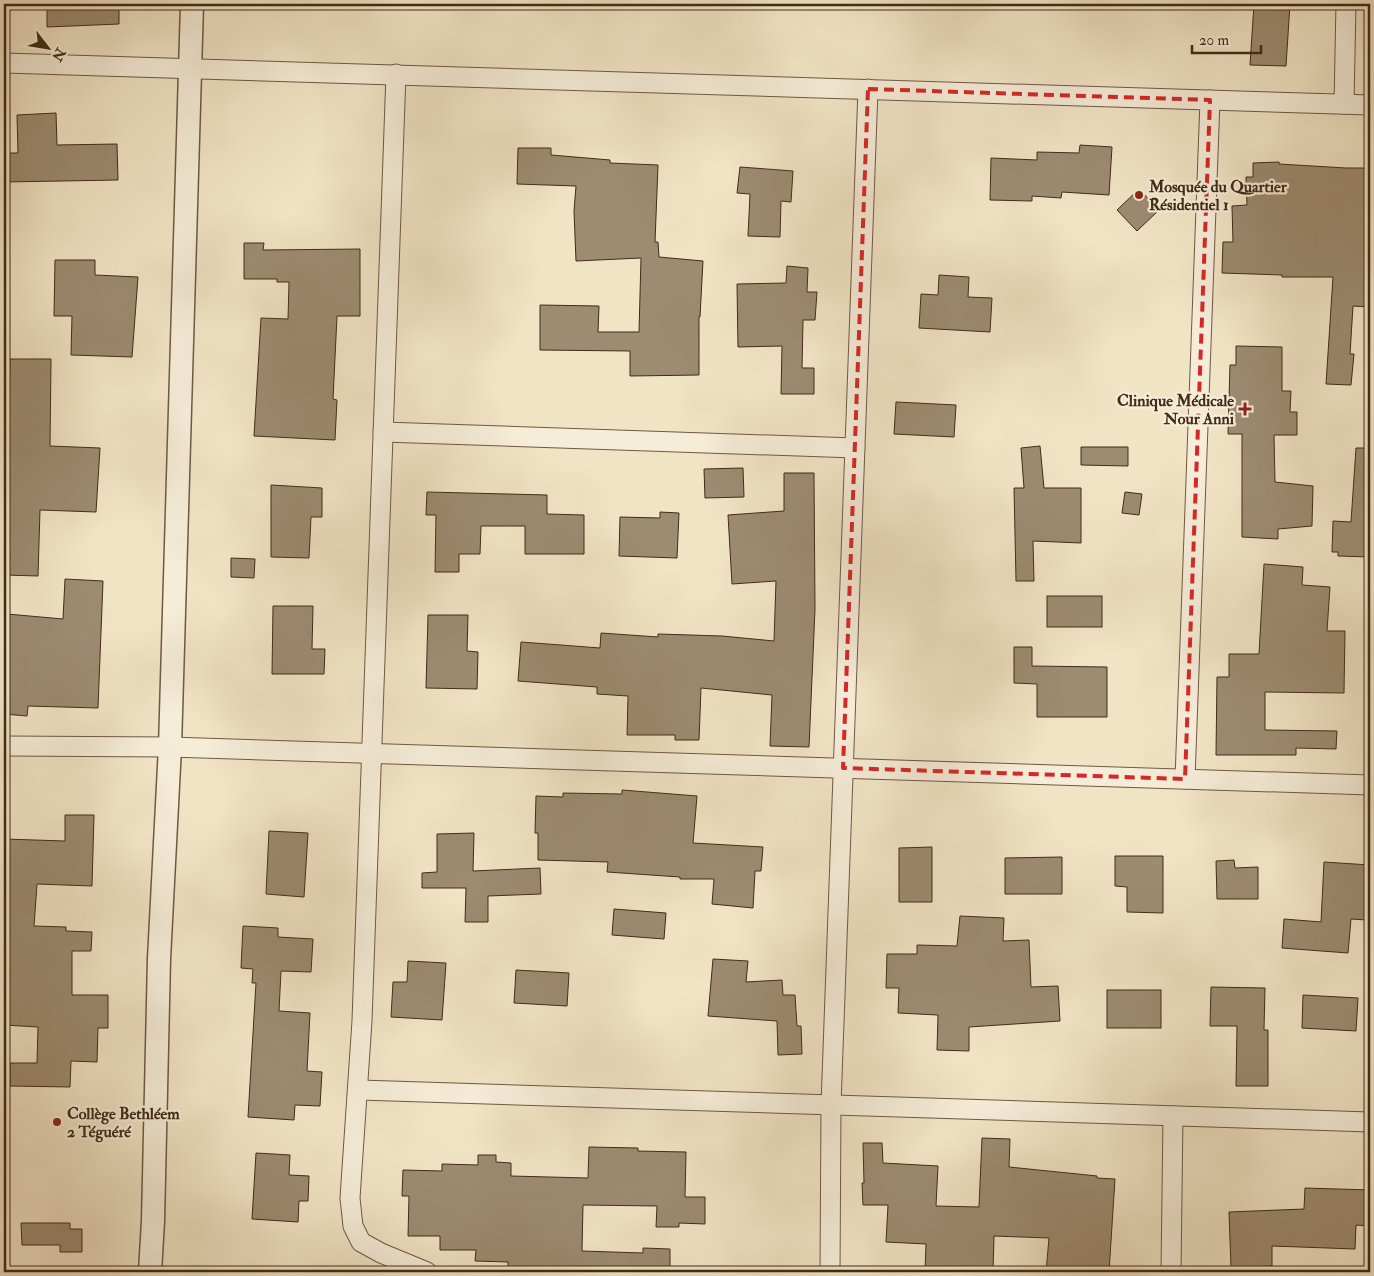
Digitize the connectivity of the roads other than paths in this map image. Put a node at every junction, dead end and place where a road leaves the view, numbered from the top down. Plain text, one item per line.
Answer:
1 (192, 4) edge
2 (1346, 4) edge
3 (4, 63) edge
4 (191, 69) junction
5 (396, 74) junction
6 (868, 89) junction
7 (1210, 100) junction
8 (1344, 104) junction
9 (1370, 105) edge
10 (383, 432) junction
11 (855, 448) junction
12 (4, 746) edge
13 (170, 747) junction
14 (371, 753) junction
15 (843, 768) junction
16 (1185, 779) junction
17 (1370, 785) edge
18 (359, 1090) junction
19 (830, 1105) junction
20 (1173, 1116) junction
21 (1370, 1122) edge
22 (150, 1272) edge
23 (427, 1272) edge
24 (830, 1272) edge
25 (1171, 1272) edge

1 - 4 street
2 - 8 street
3 - 4 street
4 - 5 street
4 - 13 street
5 - 6 street
5 - 10 street
6 - 7 street
6 - 11 street
7 - 8 street
7 - 16 street
8 - 9 street
10 - 11 street
10 - 14 street
11 - 15 street
12 - 13 street
13 - 14 street
13 - 22 street
14 - 15 street
14 - 18 street
15 - 16 street
15 - 19 street
16 - 17 street
18 - 19 street
18 - 23 street
19 - 20 street
19 - 24 street
20 - 21 street
20 - 25 street

